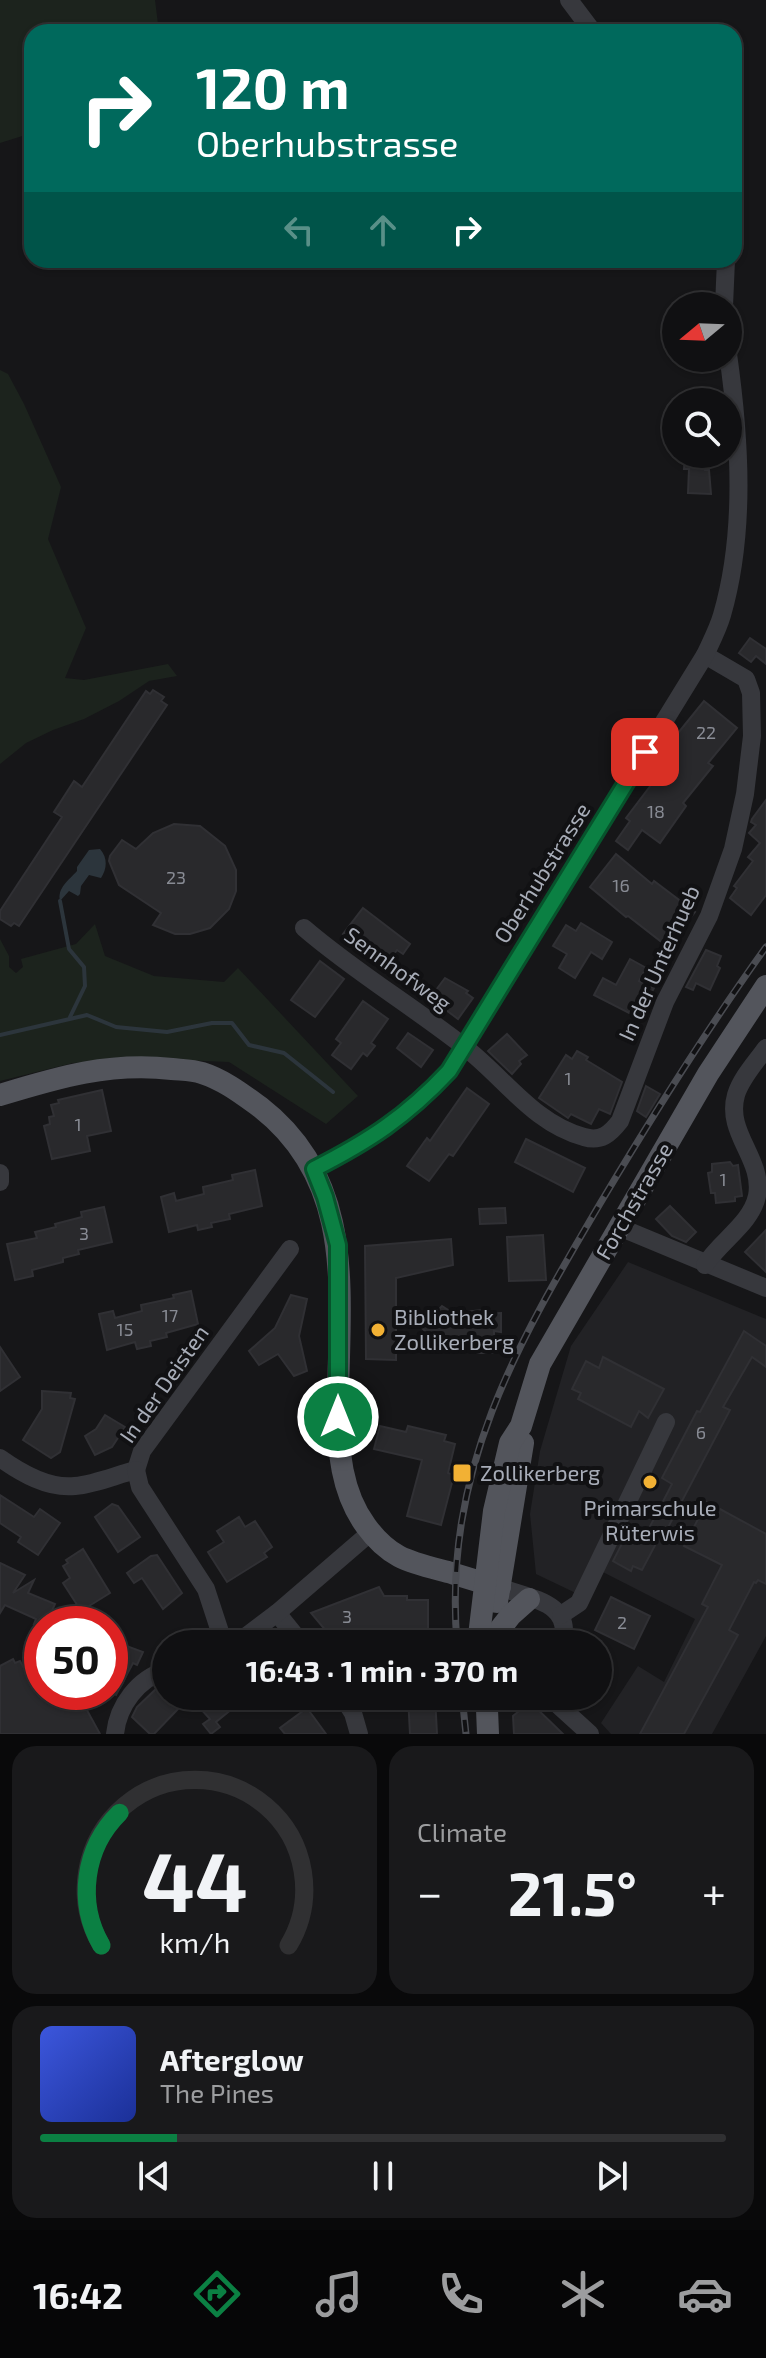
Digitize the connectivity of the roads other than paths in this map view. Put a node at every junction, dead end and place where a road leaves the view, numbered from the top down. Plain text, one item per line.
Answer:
1 (569, 0) edge
2 (587, 24) edge
3 (726, 268) edge
4 (725, 292) edge
5 (730, 372) edge
6 (705, 655) junction
7 (304, 928) dead end
8 (766, 986) edge
9 (465, 1047) junction
10 (766, 1048) edge
11 (0, 1095) edge
12 (314, 1169) junction
13 (0, 1173) edge
14 (0, 1182) edge
15 (619, 1227) junction
16 (290, 1249) dead end
17 (705, 1265) junction
18 (766, 1288) edge
19 (666, 1422) dead end
20 (0, 1458) edge
21 (136, 1470) junction
22 (371, 1532) junction
23 (492, 1585) junction
24 (529, 1599) junction
25 (277, 1613) junction
26 (561, 1615) junction
27 (219, 1630) edge
28 (255, 1630) edge
29 (291, 1630) edge
30 (489, 1630) edge
31 (498, 1630) edge
32 (565, 1630) edge
33 (152, 1677) edge
34 (351, 1710) edge
35 (487, 1710) edge
36 (564, 1710) edge
37 (115, 1734) edge
38 (359, 1734) edge
39 (488, 1734) edge
40 (590, 1734) edge

1 - 2 street
3 - 4 street
5 - 6 street, Oberhubstrasse
6 - 9 street, Oberhubstrasse
6 - 9 street, In der Unterhueb
7 - 9 street, Sennhofweg
8 - 15 main road, Forchstrasse
9 - 12 street, Oberhubstrasse
10 - 17 street
11 - 12 main road
12 - 22 main road
13 - 14 street
15 - 17 street
15 - 23 main road, Forchstrasse
16 - 21 street, In der Deisten
17 - 18 street
19 - 26 street
20 - 21 street, In der Deisten
21 - 27 street
22 - 23 main road
22 - 25 street
23 - 24 street
23 - 30 main road, Forchstrasse
24 - 26 street
24 - 31 main road
25 - 28 street
25 - 29 street
26 - 32 street
33 - 37 street
34 - 38 street
35 - 39 main road
36 - 40 street

